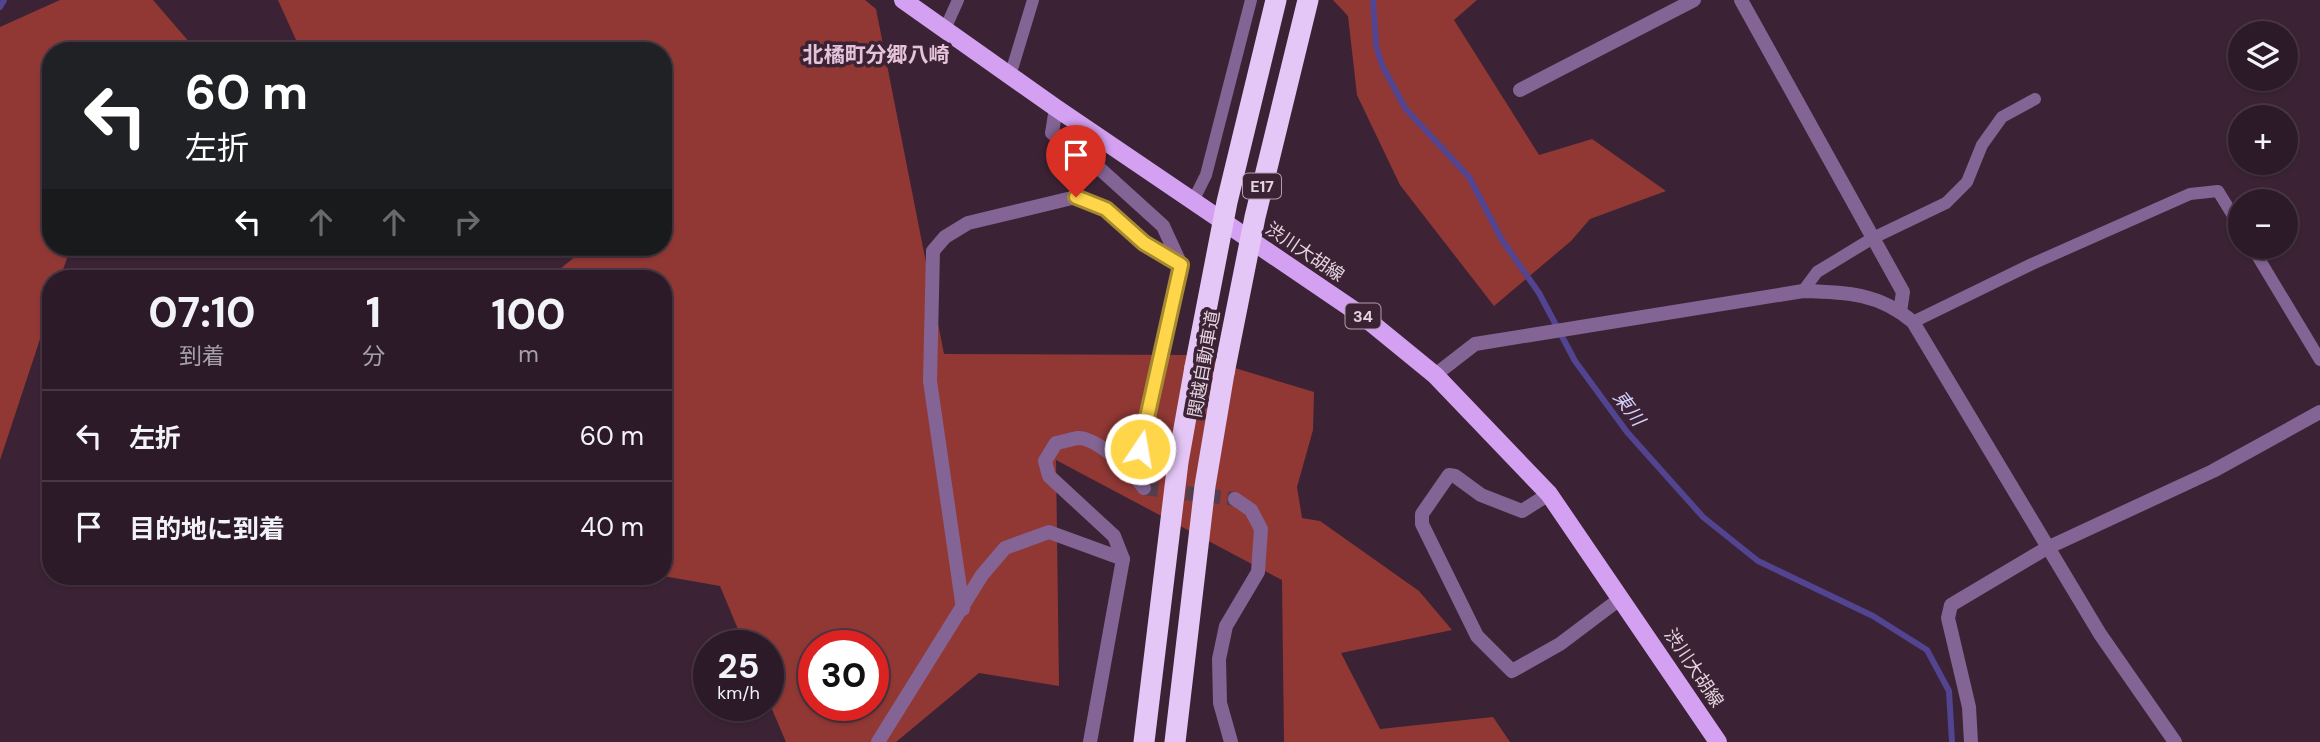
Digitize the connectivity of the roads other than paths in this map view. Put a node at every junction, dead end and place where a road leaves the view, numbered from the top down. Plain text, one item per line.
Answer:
1 (903, 0) edge
2 (958, 0) edge
3 (1033, 0) edge
4 (1251, 0) edge
5 (1276, 0) edge
6 (1308, 0) edge
7 (1694, 0) edge
8 (1741, 0) edge
9 (945, 29) junction
10 (1013, 66) dead end
11 (1520, 90) dead end
12 (2035, 99) dead end
13 (1056, 108) junction
14 (1193, 201) junction
15 (2228, 207) edge
16 (1872, 238) junction
17 (2259, 259) edge
18 (1181, 265) junction
19 (1803, 291) junction
20 (1900, 312) junction
21 (1913, 322) junction
22 (2320, 360) edge
23 (1435, 375) junction
24 (2320, 412) edge
25 (1134, 475) junction
26 (1144, 488) dead end
27 (1549, 494) junction
28 (1235, 499) tunnel mouth
29 (2047, 548) junction
30 (1123, 559) junction
31 (1620, 598) junction
32 (963, 609) junction
33 (878, 742) edge
34 (1090, 742) edge
35 (1144, 742) edge
36 (1175, 742) edge
37 (1231, 742) edge
38 (1718, 742) edge
39 (1971, 742) edge
40 (2175, 742) edge

1 - 9 main road, 渋川大胡線 / 34
2 - 9 lane
3 - 10 lane
4 - 14 lane
5 - 35 highway, 関越自動車道 / E17, bridge
6 - 36 highway, 関越自動車道 / E17, bridge
7 - 11 street
8 - 16 street
9 - 13 main road, 渋川大胡線 / 34
12 - 16 lane
13 - 14 main road, 渋川大胡線 / 34
13 - 18 street
14 - 23 main road, 渋川大胡線 / 34
15 - 21 lane
16 - 19 lane
16 - 20 street
17 - 22 lane
18 - 25 street
18 - 32 street
19 - 20 street
19 - 23 street
20 - 21 street
21 - 29 street
23 - 27 main road, 渋川大胡線 / 34
24 - 29 street
25 - 26 street
25 - 30 street
27 - 31 main road, 渋川大胡線 / 34
27 - 31 street
28 - 37 street
29 - 39 street
29 - 40 street
30 - 32 street
30 - 34 street
31 - 38 main road, 渋川大胡線 / 34
32 - 33 street

